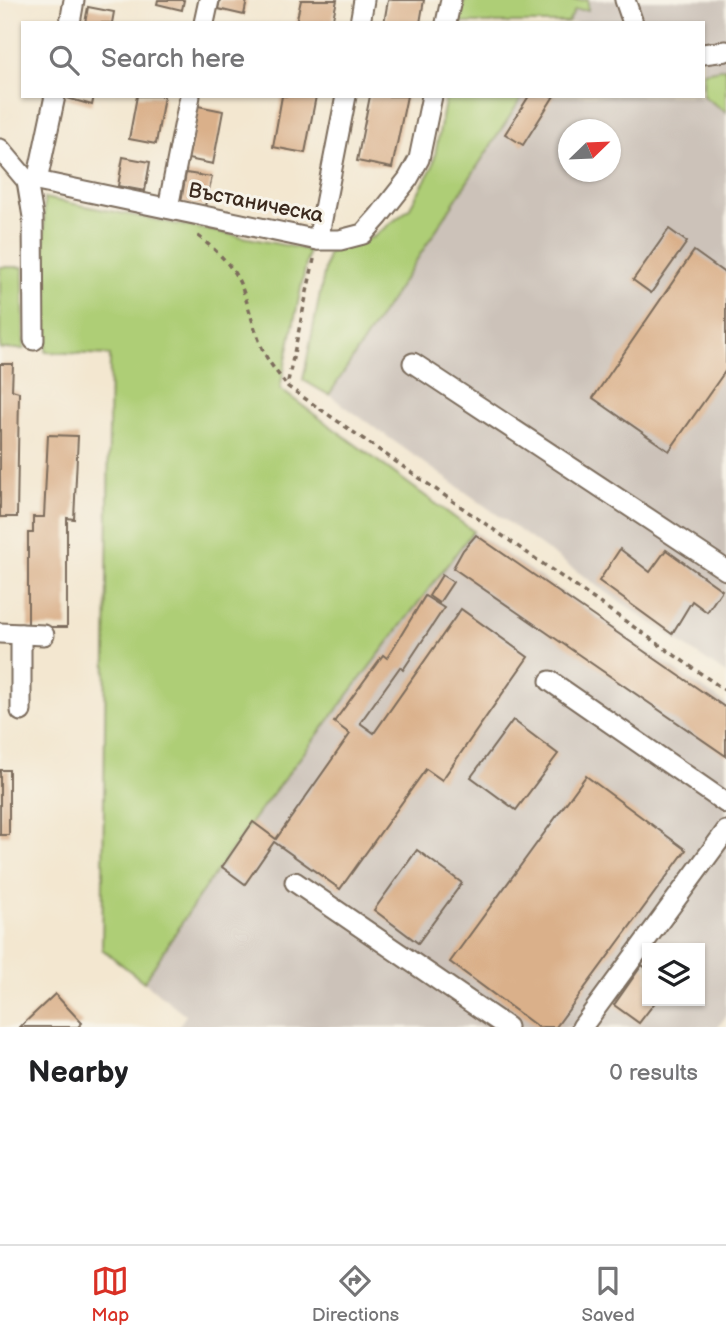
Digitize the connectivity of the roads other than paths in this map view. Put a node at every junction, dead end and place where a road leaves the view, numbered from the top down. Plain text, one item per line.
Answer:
1 (74, 0) edge
2 (209, 0) edge
3 (364, 0) edge
4 (451, 0) edge
5 (625, 0) edge
6 (70, 21) edge
7 (204, 21) edge
8 (360, 21) edge
9 (446, 21) edge
10 (633, 21) edge
11 (726, 51) edge
12 (705, 54) edge
13 (54, 98) edge
14 (190, 98) edge
15 (346, 98) edge
16 (432, 98) edge
17 (0, 149) edge
18 (32, 181) junction
19 (173, 209) junction
20 (318, 240) junction
21 (34, 340) dead end
22 (413, 363) dead end
23 (726, 570) edge
24 (0, 633) edge
25 (21, 634) junction
26 (44, 635) dead end
27 (550, 681) dead end
28 (21, 711) dead end
29 (726, 803) edge
30 (726, 831) edge
31 (295, 882) dead end
32 (507, 1027) edge
33 (582, 1027) edge

1 - 6 street
2 - 7 street
3 - 8 street
4 - 9 street
5 - 10 street
11 - 12 street
13 - 18 street
14 - 19 street
15 - 20 street
16 - 20 street, Въстаническа
17 - 18 street
18 - 19 street, Въстаническа
18 - 21 street
19 - 20 street, Въстаническа
22 - 23 street
24 - 25 street
25 - 26 street
25 - 28 street
27 - 29 street
30 - 33 street
31 - 32 street

